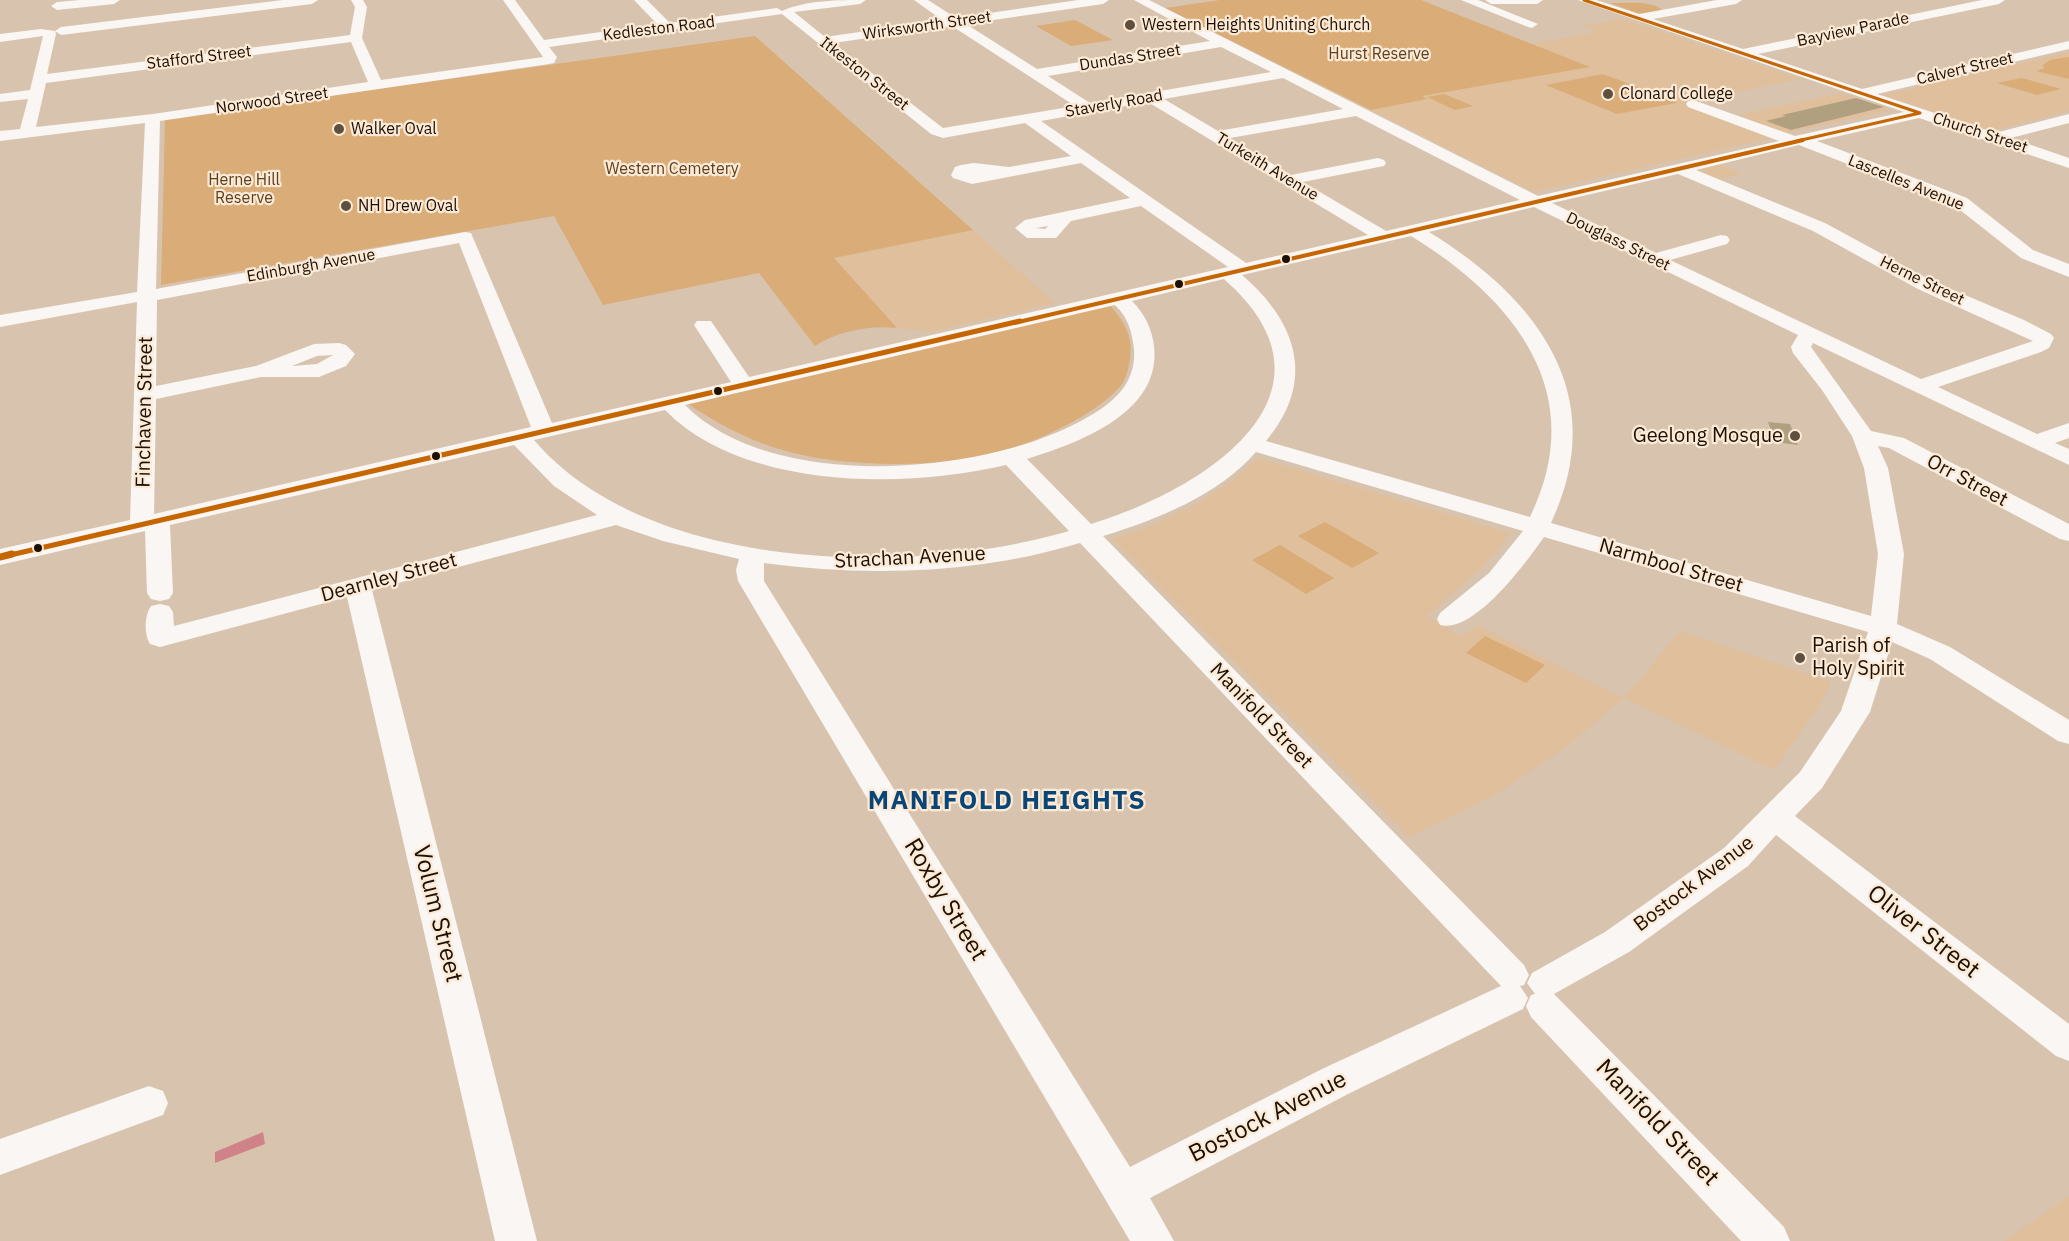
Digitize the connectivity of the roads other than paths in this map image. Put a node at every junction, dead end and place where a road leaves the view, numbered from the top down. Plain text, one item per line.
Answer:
1 (114, 0) edge
2 (312, 0) edge
3 (357, 0) edge
4 (509, 0) edge
5 (640, 0) edge
6 (860, 0) edge
7 (920, 0) edge
8 (1103, 0) edge
9 (1140, 0) edge
10 (1468, 0) edge
11 (1483, 0) edge
12 (1491, 0) edge
13 (1537, 0) edge
14 (1584, 0) edge
15 (1736, 0) edge
16 (1999, 0) edge
17 (58, 3) edge
18 (210, 6) edge
19 (782, 8) edge
20 (1639, 18) junction
21 (953, 22) junction
22 (1532, 24) dead end
23 (668, 28) junction
24 (51, 32) junction
25 (0, 38) edge
26 (356, 38) junction
27 (822, 41) junction
28 (1226, 42) junction
29 (540, 44) junction
30 (2069, 45) edge
31 (1743, 53) junction
32 (1035, 74) junction
33 (1285, 74) junction
34 (39, 86) junction
35 (377, 86) junction
36 (1862, 93) junction
37 (0, 98) edge
38 (1150, 98) junction
39 (1693, 104) dead end
40 (1088, 108) junction
41 (1359, 111) junction
42 (1920, 113) junction
43 (153, 118) junction
44 (2069, 118) edge
45 (1029, 119) junction
46 (27, 132) junction
47 (943, 133) joint
48 (0, 136) edge
49 (1217, 136) junction
50 (1994, 138) junction
51 (1797, 141) junction
52 (1083, 158) junction
53 (2069, 162) edge
54 (1378, 163) dead end
55 (1678, 168) junction
56 (1009, 172) dead end
57 (1288, 180) junction
58 (1144, 200) junction
59 (1535, 201) junction
60 (1065, 217) dead end
61 (1413, 230) junction
62 (1383, 237) junction
63 (1722, 240) dead end
64 (1653, 259) junction
65 (1235, 271) junction
66 (2069, 271) edge
67 (146, 296) junction
68 (1118, 298) junction
69 (0, 323) edge
70 (704, 325) dead end
71 (1808, 335) junction
72 (261, 371) dead end
73 (744, 385) junction
74 (1921, 386) junction
75 (146, 394) junction
76 (670, 402) junction
77 (2069, 430) edge
78 (544, 431) junction
79 (1863, 436) junction
80 (519, 437) junction
81 (2036, 442) junction
82 (1253, 444) junction
83 (1011, 456) junction
84 (2069, 458) edge
85 (617, 517) junction
86 (150, 522) junction
87 (1538, 527) junction
88 (1085, 533) junction
89 (2069, 534) edge
90 (753, 555) junction
91 (0, 557) edge
92 (358, 586) junction
93 (1450, 620) dead end
94 (1883, 628) junction
95 (2069, 734) edge
96 (1776, 818) junction
97 (1528, 990) junction
98 (2069, 1046) edge
99 (149, 1104) dead end
100 (0, 1157) edge
101 (1123, 1191) junction
102 (516, 1241) edge
103 (1153, 1241) edge
104 (1769, 1241) edge

1 - 17 street
2 - 18 street
3 - 26 street
4 - 29 street
5 - 23 street
6 - 19 street, Kedleston Road
7 - 21 street
8 - 21 street, Wirksworth Street
9 - 28 street, Douglass Street
10 - 11 street
10 - 22 street
12 - 13 street
14 - 20 street, Church Street
15 - 20 street
16 - 31 street, Bayview Parade
17 - 24 street
18 - 24 street
19 - 23 street, Kedleston Road
19 - 27 street, Itkeston Street
20 - 31 street, Church Street
21 - 27 street, Wirksworth Street
21 - 32 street
23 - 29 street, Kedleston Road
24 - 25 street
24 - 34 street
26 - 34 street, Stafford Street
26 - 35 street
27 - 47 street, Itkeston Street
28 - 32 street, Dundas Street
28 - 33 street, Douglass Street
29 - 35 street, Norwood Street
30 - 36 street, Calvert Street
31 - 36 street, Church Street
32 - 40 street
33 - 38 street, Staverly Road
33 - 41 street, Douglass Street
34 - 37 street, Stafford Street
34 - 46 street
35 - 43 street, Norwood Street
36 - 42 street, Church Street
38 - 40 street, Staverly Road
38 - 49 street, Turkeith Avenue
39 - 51 street, Lascelles Avenue
40 - 45 street, Staverly Road
41 - 49 street
41 - 59 street, Douglass Street
42 - 50 street, Church Street
42 - 51 street
43 - 46 street, Norwood Street
43 - 67 street, Finchaven Street
44 - 50 street
45 - 47 street, Staverly Road
45 - 52 street, Strachan Avenue
46 - 48 street, Norwood Street
49 - 57 street, Turkeith Avenue
50 - 53 street, Church Street
51 - 55 street
51 - 66 street, Lascelles Avenue
52 - 56 street
52 - 58 street, Strachan Avenue
54 - 57 street
55 - 59 street
55 - 74 street, Herne Street
57 - 62 street, Turkeith Avenue
58 - 60 street
58 - 65 street, Strachan Avenue
59 - 61 street
59 - 64 street, Douglass Street
61 - 62 street
61 - 87 street
62 - 65 street
63 - 64 street
64 - 71 street, Douglass Street
65 - 68 street
65 - 82 street, Strachan Avenue
67 - 69 street, Edinburgh Avenue
67 - 75 street, Finchaven Street
67 - 78 street, Edinburgh Avenue
68 - 73 street
68 - 83 street
70 - 73 street
71 - 74 street, Douglass Street
71 - 79 street, Bostock Avenue
72 - 75 street
73 - 76 street
74 - 81 street, Douglass Street
75 - 86 street, Finchaven Street
76 - 78 street
76 - 83 street
77 - 81 street
78 - 80 street
79 - 89 street, Orr Street
79 - 94 street, Bostock Avenue
80 - 85 street, Strachan Avenue
80 - 86 street
81 - 84 street, Douglass Street
82 - 87 street, Narmbool Street
82 - 88 street, Strachan Avenue
83 - 88 street, Manifold Street
85 - 90 street, Strachan Avenue
85 - 92 street, Dearnley Street
86 - 91 street
86 - 92 street, Dearnley Street
87 - 93 street
87 - 94 street, Narmbool Street
88 - 90 street, Strachan Avenue
88 - 97 street, Manifold Street
90 - 101 street, Roxby Street
92 - 102 street, Volum Street
94 - 95 street, Narmbool Street
94 - 96 street, Bostock Avenue
96 - 97 street, Bostock Avenue
96 - 98 street, Oliver Street
97 - 101 street, Bostock Avenue
97 - 104 street, Manifold Street
99 - 100 street
101 - 103 street, Roxby Street

